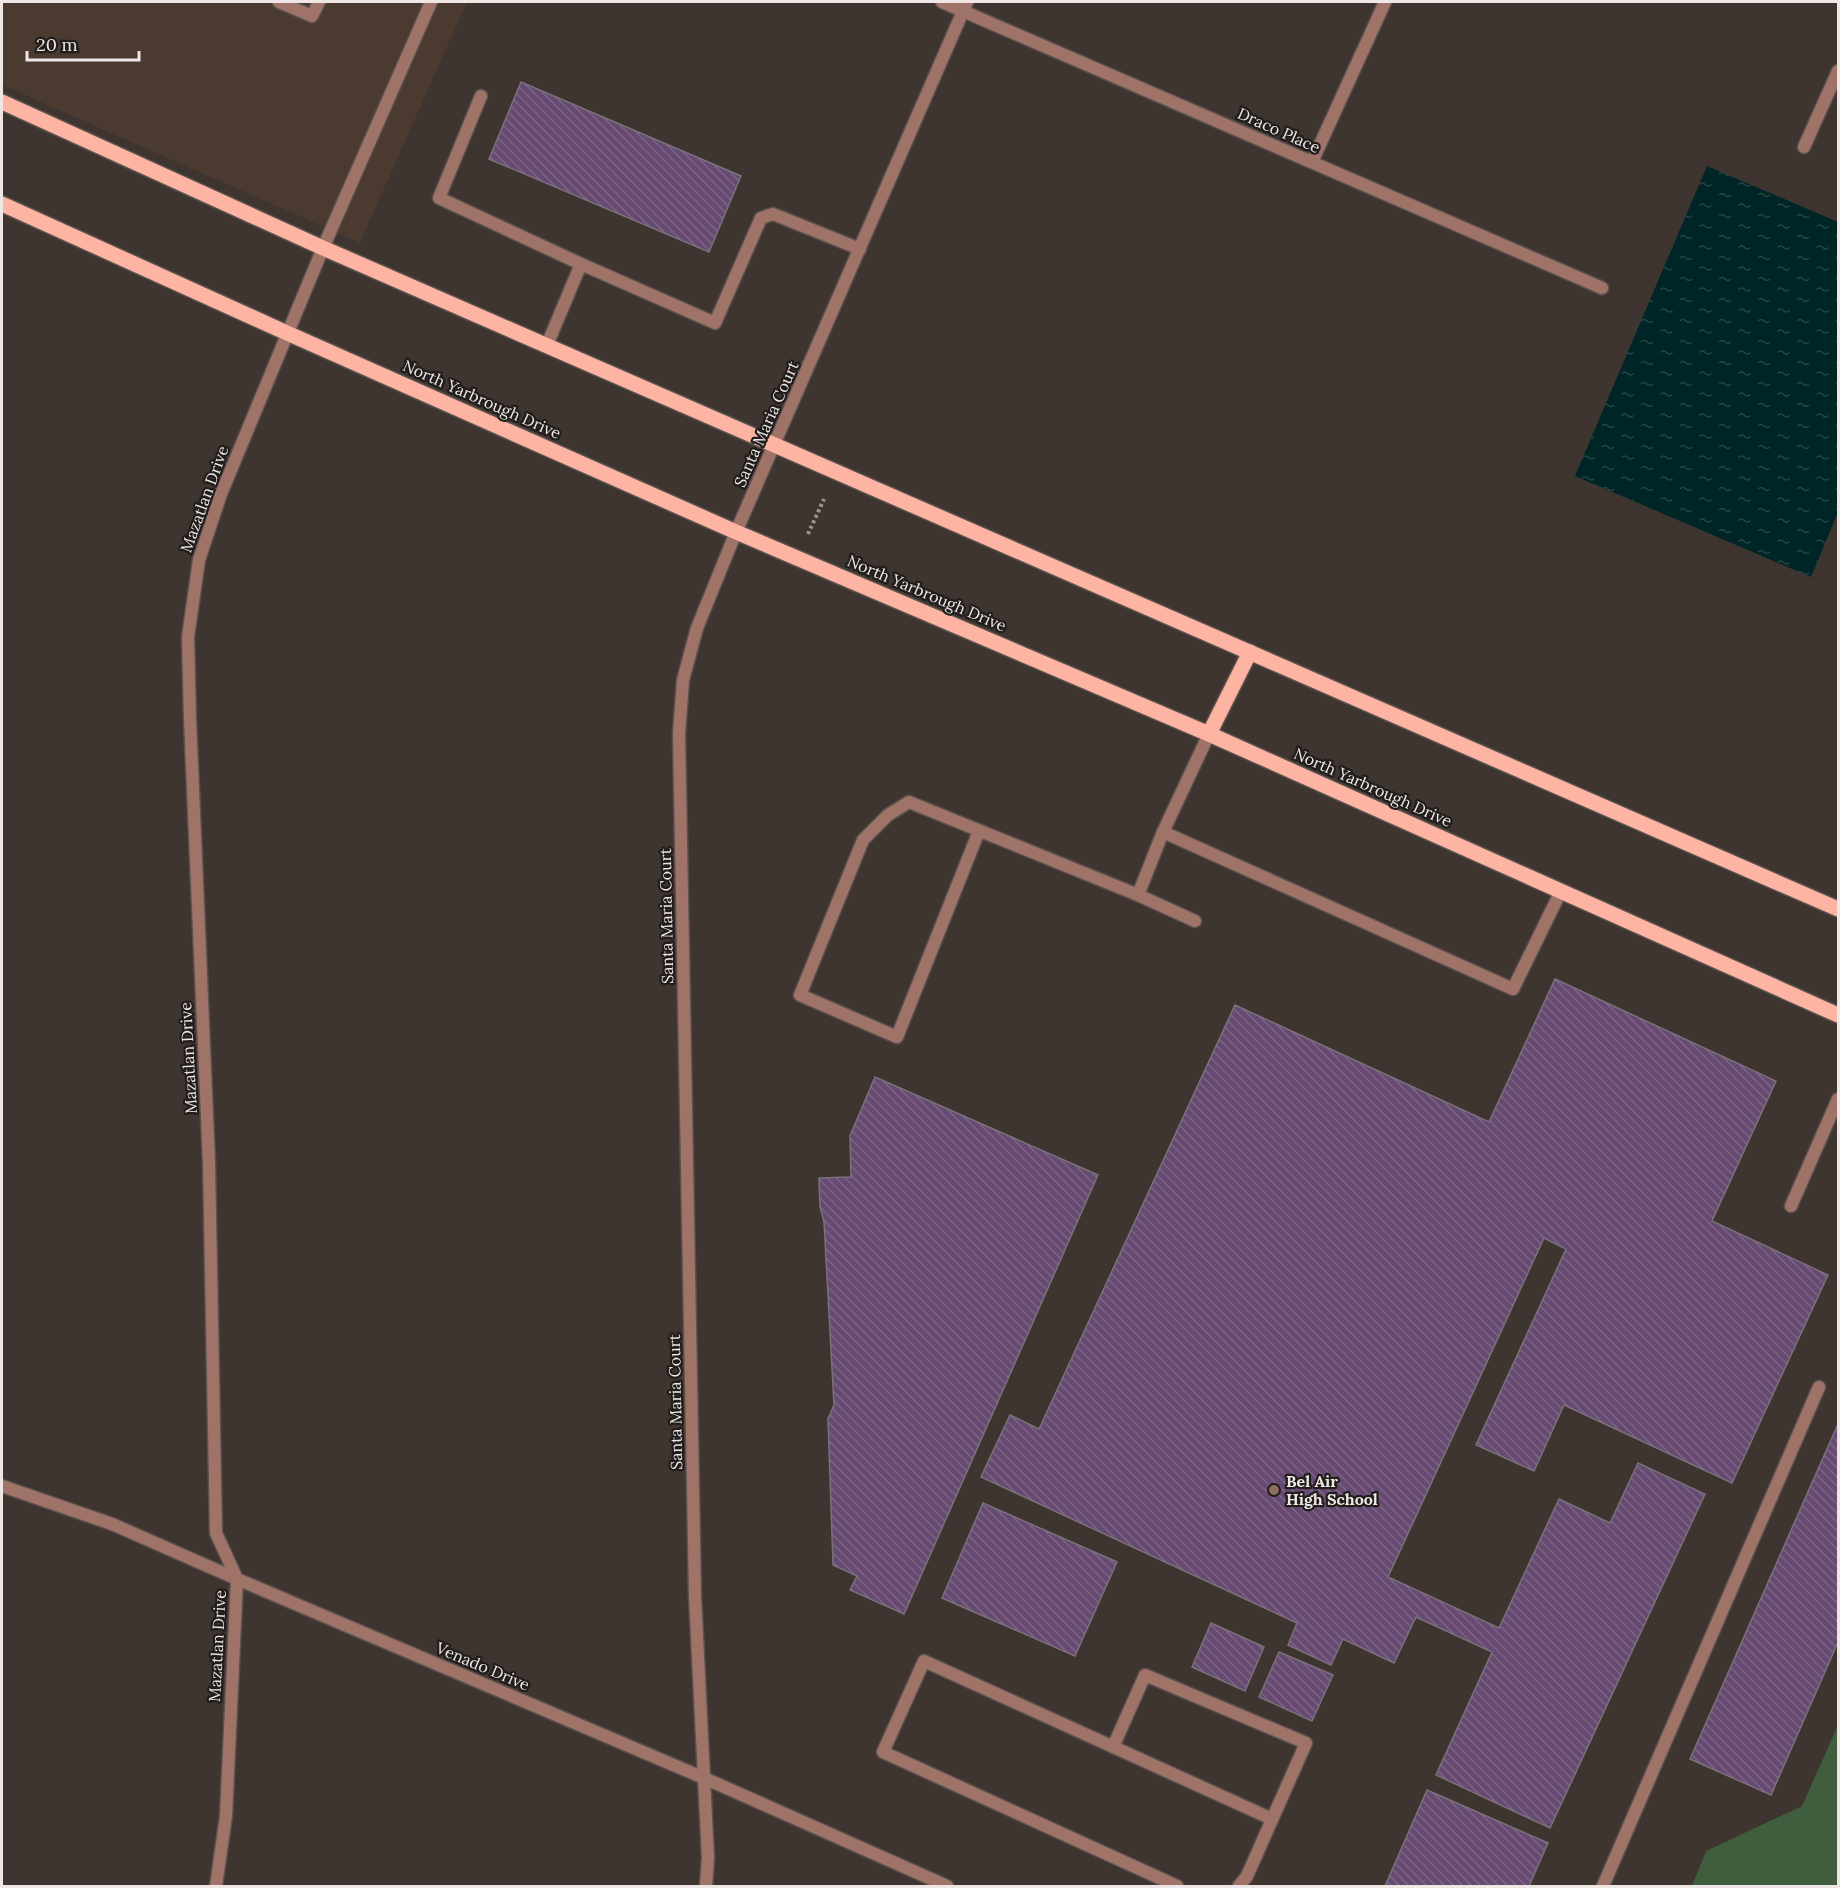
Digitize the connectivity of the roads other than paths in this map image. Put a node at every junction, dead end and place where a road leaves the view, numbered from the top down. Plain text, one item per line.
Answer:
1 (279, 2) edge
2 (319, 2) edge
3 (432, 2) edge
4 (942, 2) edge
5 (1385, 2) edge
6 (965, 6) edge
7 (1839, 71) edge
8 (481, 96) dead end
9 (2, 102) edge
10 (1804, 147) dead end
11 (1312, 162) junction
12 (2, 204) edge
13 (322, 248) junction
14 (860, 249) junction
15 (581, 264) junction
16 (1602, 288) dead end
17 (286, 333) junction
18 (547, 345) junction
19 (775, 444) junction
20 (736, 532) junction
21 (1250, 652) junction
22 (1209, 734) junction
23 (979, 831) junction
24 (1163, 832) junction
25 (1561, 891) junction
26 (1138, 895) junction
27 (1839, 909) edge
28 (1195, 921) dead end
29 (1839, 1015) edge
30 (1839, 1099) edge
31 (1791, 1206) dead end
32 (1819, 1387) dead end
33 (2, 1486) edge
34 (237, 1579) junction
35 (1113, 1747) junction
36 (704, 1778) junction
37 (1272, 1819) junction
38 (216, 1887) edge
39 (706, 1887) edge
40 (947, 1887) edge
41 (1177, 1887) edge
42 (1239, 1887) edge
43 (1603, 1887) edge

1 - 2 street
3 - 13 street, Mazatlan Drive
4 - 6 street, Draco Place
5 - 11 street
6 - 11 street, Draco Place
6 - 14 street, Santa Maria Court
7 - 10 street
8 - 15 street
9 - 13 main road
11 - 16 street, Draco Place
12 - 17 main road, North Yarbrough Drive
13 - 17 street, Mazatlan Drive
13 - 18 main road
14 - 15 street
14 - 19 street, Santa Maria Court
15 - 18 street
17 - 20 main road, North Yarbrough Drive
17 - 34 street, Mazatlan Drive
18 - 19 main road
19 - 20 street, Santa Maria Court
19 - 21 main road
20 - 22 main road, North Yarbrough Drive
20 - 36 street, Santa Maria Court
21 - 22 main road
21 - 27 main road
22 - 24 street
22 - 25 main road, North Yarbrough Drive
23 - 23 street
23 - 26 street
24 - 25 street
24 - 26 street
25 - 29 main road, North Yarbrough Drive
26 - 28 street
30 - 31 street
32 - 43 street
33 - 34 street, Venado Drive
34 - 36 street, Venado Drive
34 - 38 street, Mazatlan Drive
35 - 37 street
35 - 37 street
35 - 41 street
36 - 39 street, Santa Maria Court
36 - 40 street, Venado Drive
37 - 42 street

